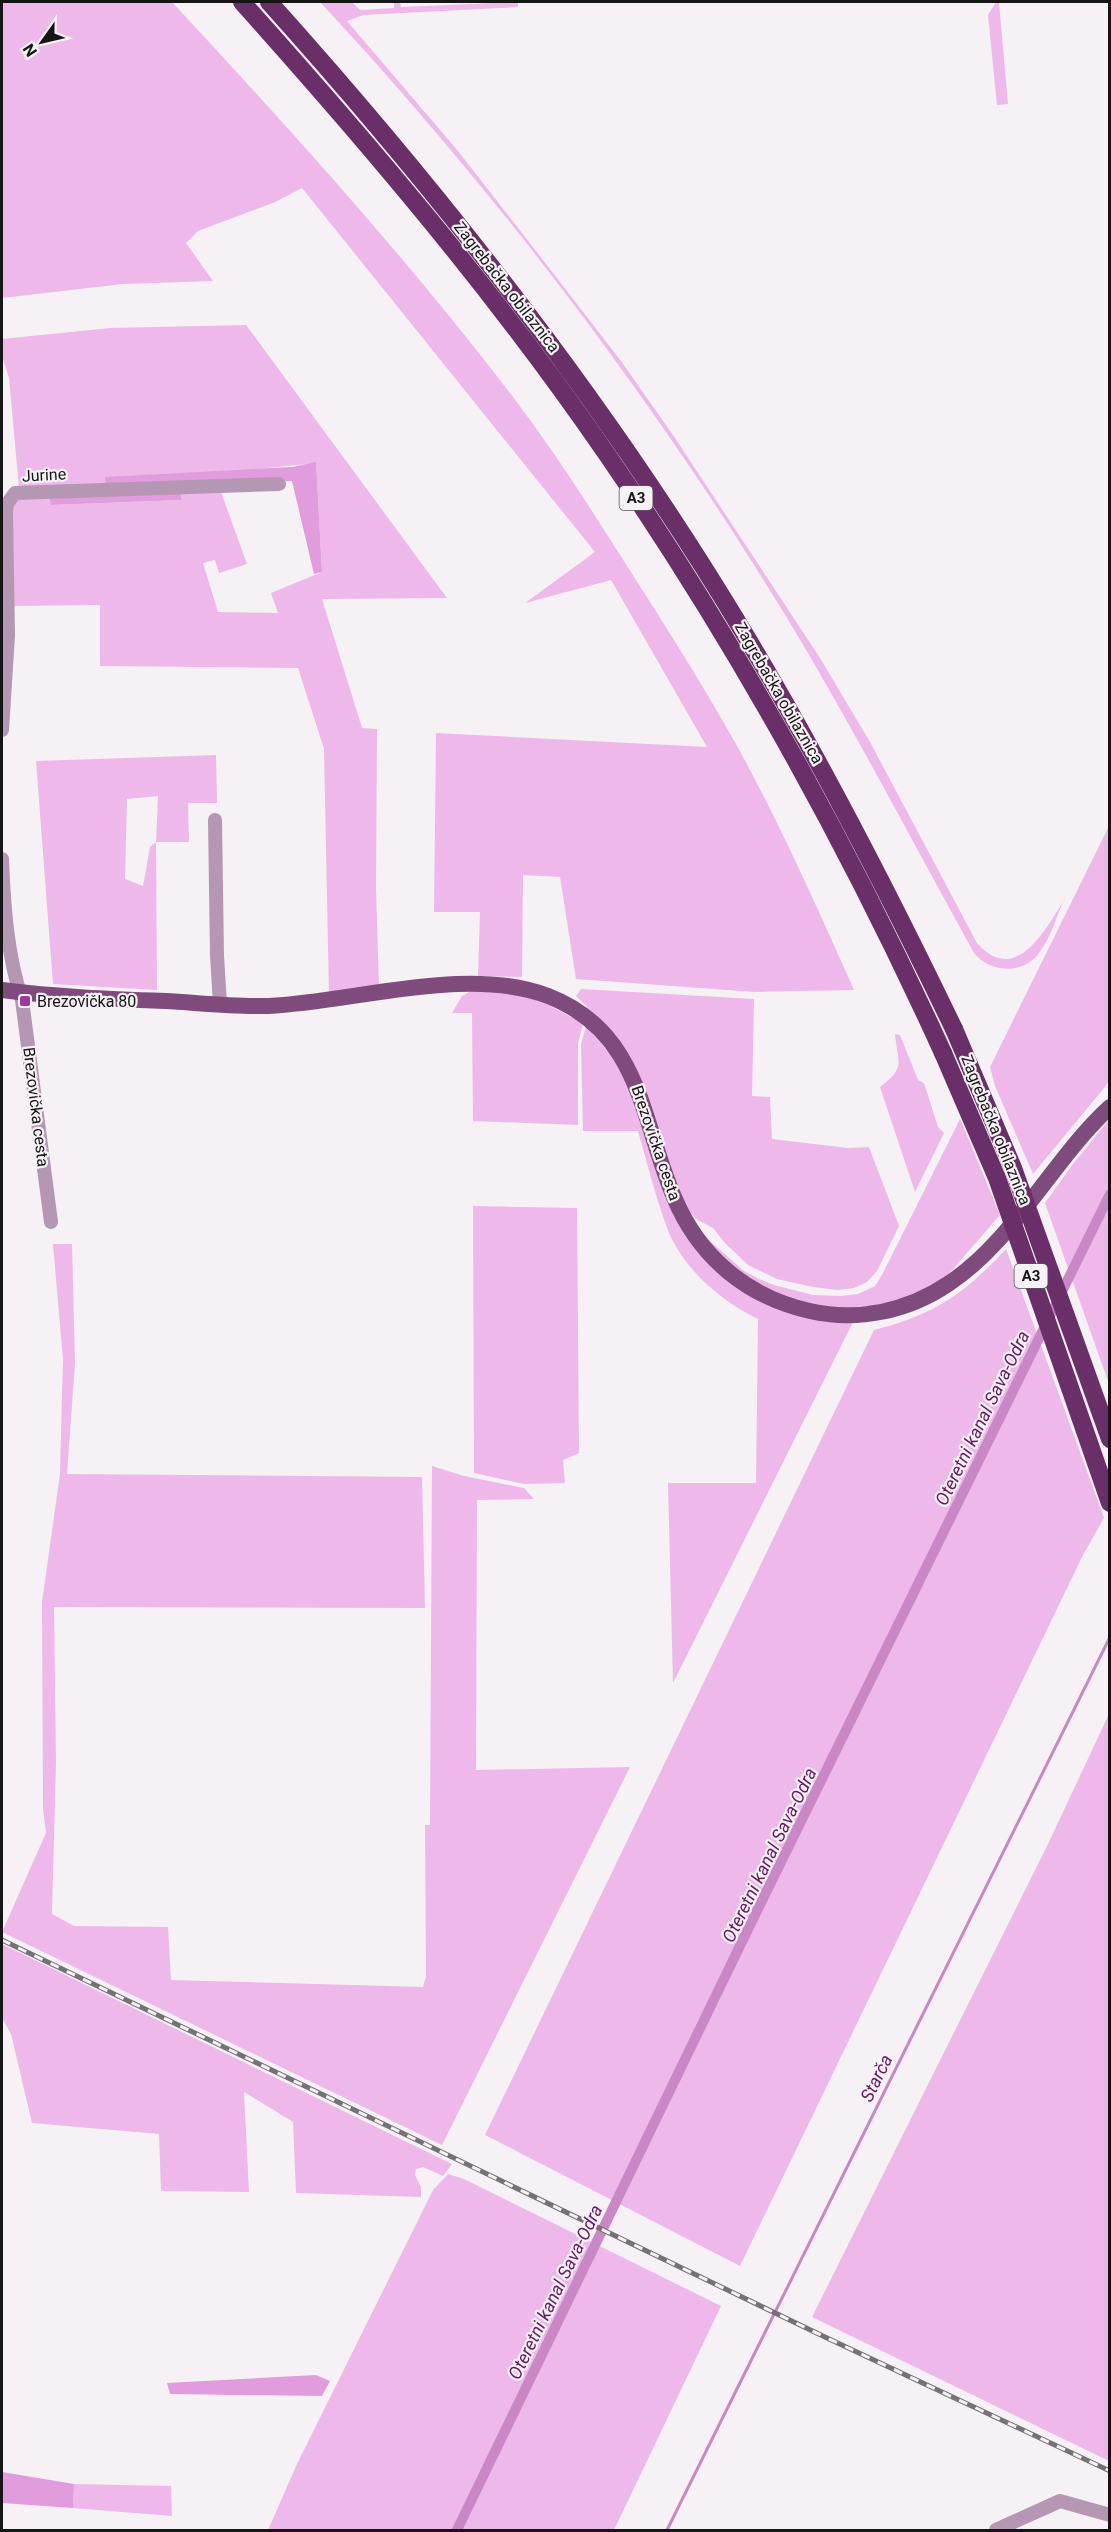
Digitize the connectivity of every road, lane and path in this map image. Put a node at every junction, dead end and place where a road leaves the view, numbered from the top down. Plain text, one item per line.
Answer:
1 (242, 2) edge
2 (269, 2) edge
3 (279, 484) dead end
4 (2, 730) edge
5 (214, 820) dead end
6 (2, 859) edge
7 (2, 990) edge
8 (19, 992) junction
9 (220, 1004) junction
10 (1110, 1107) edge
11 (51, 1222) dead end
12 (1110, 1439) edge
13 (1110, 1503) edge
14 (1110, 2515) edge
15 (996, 2530) edge

1 - 13 highway, Zagrebačka obilaznica / A3, bridge
2 - 12 highway, Zagrebačka obilaznica / A3, bridge
3 - 4 street, Jurine
5 - 9 street
6 - 8 street
7 - 8 main road, Brezovička cesta
8 - 9 main road, Brezovička cesta
8 - 11 street, Brezovička cesta
9 - 10 main road, Brezovička cesta
14 - 15 street

